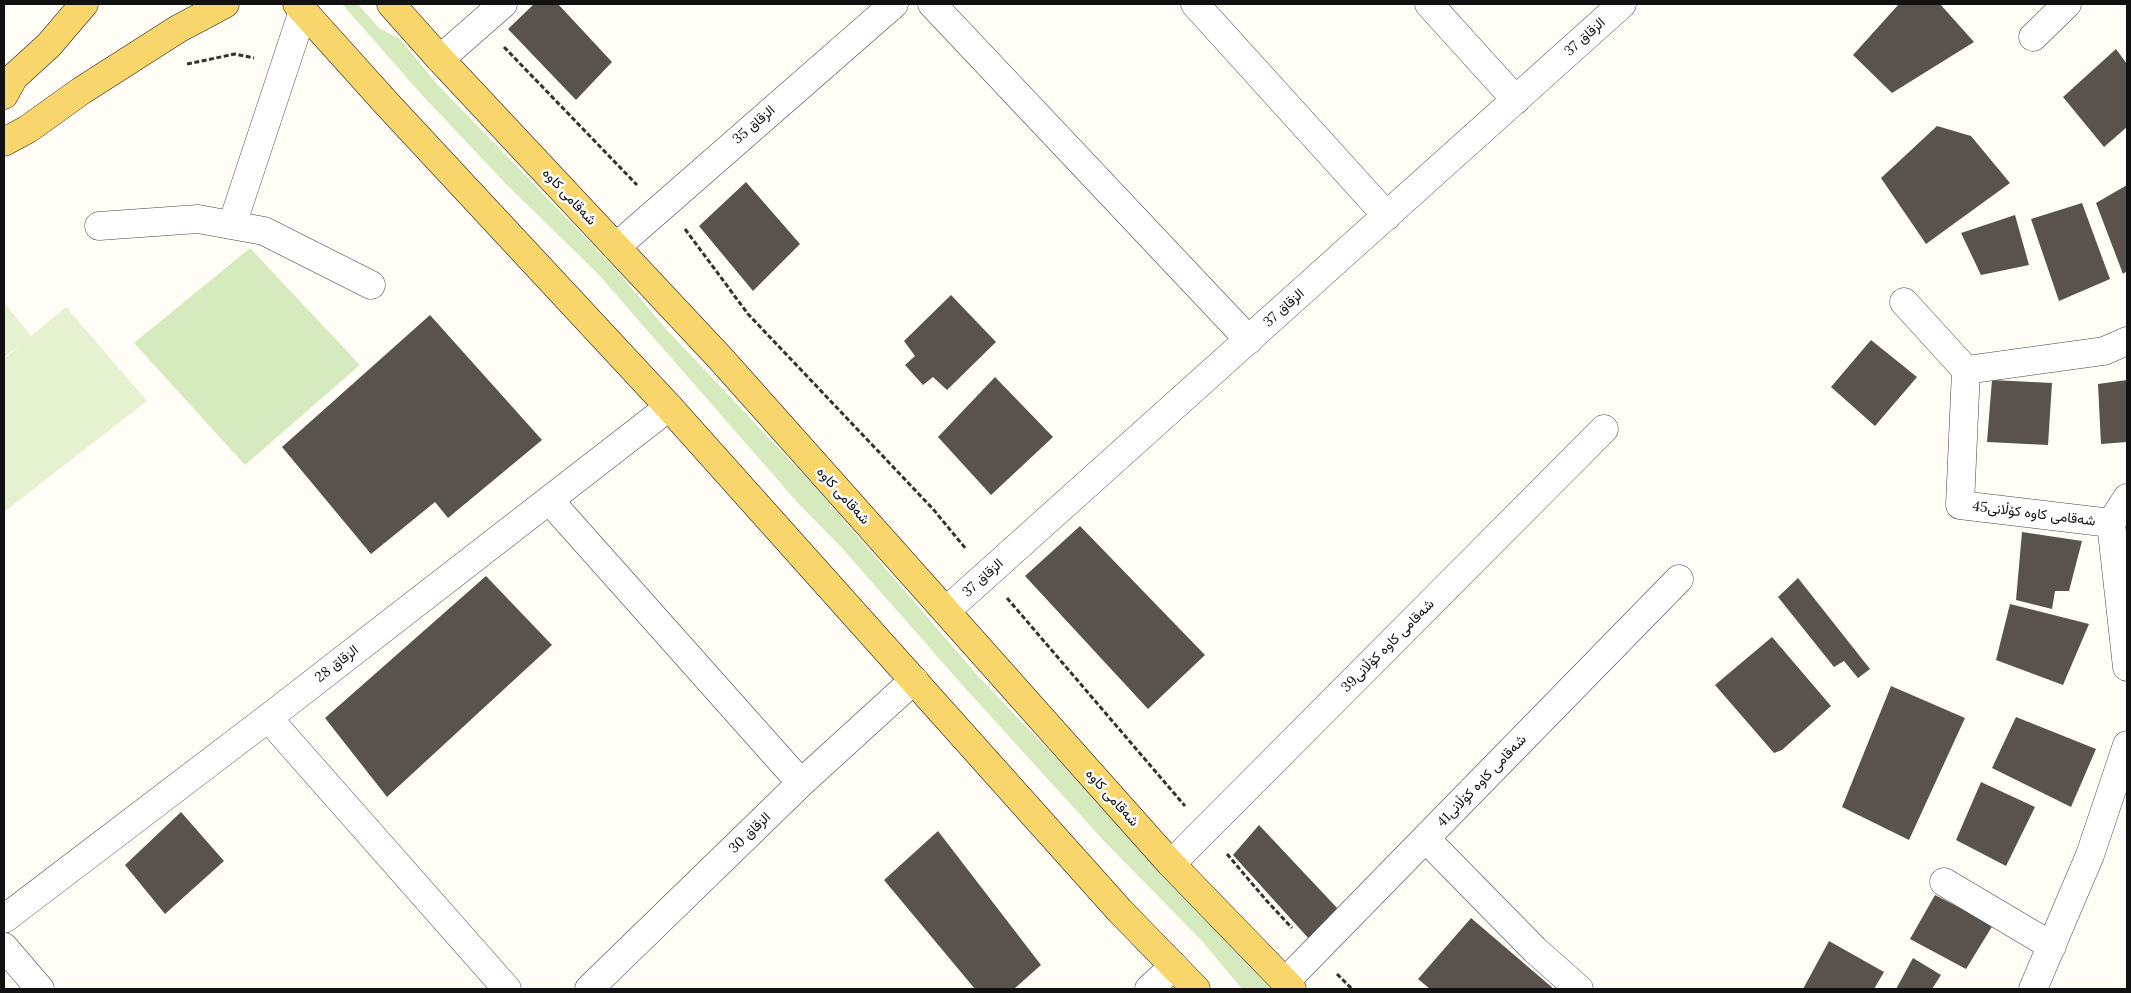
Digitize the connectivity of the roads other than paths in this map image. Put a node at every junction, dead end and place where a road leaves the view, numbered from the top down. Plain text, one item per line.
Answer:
1 (84, 4) edge
2 (225, 4) edge
3 (391, 4) edge
4 (503, 4) edge
5 (894, 4) edge
6 (932, 4) edge
7 (1195, 4) edge
8 (1429, 4) edge
9 (1622, 4) edge
10 (2068, 4) edge
11 (300, 7) edge
12 (2032, 37) dead end
13 (440, 59) junction
14 (4, 95) edge
15 (1516, 100) junction
16 (4, 142) edge
17 (1387, 216) junction
18 (232, 225) junction
19 (99, 226) dead end
20 (616, 247) junction
21 (371, 285) dead end
22 (1904, 302) dead end
23 (1249, 340) junction
24 (2127, 341) edge
25 (1966, 370) junction
26 (669, 407) junction
27 (1604, 429) dead end
28 (2127, 498) edge
29 (549, 500) junction
30 (2110, 523) junction
31 (1679, 580) dead end
32 (946, 611) junction
33 (2127, 668) edge
34 (914, 680) junction
35 (268, 718) junction
36 (2127, 745) edge
37 (801, 783) junction
38 (1426, 839) junction
39 (1171, 864) junction
40 (1944, 882) dead end
41 (4, 919) edge
42 (2052, 946) junction
43 (4, 947) edge
44 (1174, 966) junction
45 (1289, 986) edge
46 (40, 989) edge
47 (507, 989) edge
48 (589, 989) edge
49 (1149, 989) edge
50 (1196, 989) edge
51 (1579, 989) edge
52 (2033, 989) edge

1 - 14 main road
2 - 16 main road
3 - 13 main road, شەقامی کاوە
4 - 13 street
5 - 20 street, الزقاق 35
6 - 23 street
7 - 17 street
8 - 15 street
9 - 15 street, الزقاق 37
10 - 12 street
11 - 18 street
11 - 26 main road
13 - 20 main road, شەقامی کاوە
15 - 17 street, الزقاق 37
17 - 23 street, الزقاق 37
18 - 19 street
18 - 21 street
20 - 32 main road, شەقامی کاوە
22 - 25 street
23 - 32 street, الزقاق 37
24 - 25 street
25 - 30 street, شەقامی کاوە کۆڵانی45
26 - 29 street, الزقاق 28
26 - 34 main road
27 - 39 street, شەقامی کاوە کۆڵانی39
28 - 30 street
29 - 35 street, الزقاق 28
29 - 37 street
30 - 33 street, شەقامی کاوە کۆڵانی45
31 - 38 street, شەقامی کاوە کۆڵانی41
32 - 39 main road, شەقامی کاوە
34 - 37 street, الزقاق 30
34 - 44 main road
35 - 41 street, الزقاق 28
35 - 47 street
36 - 42 street
37 - 48 street, الزقاق 30
38 - 45 street, شەقامی کاوە کۆڵانی41
38 - 51 street
39 - 45 main road, شەقامی کاوە
40 - 42 street
42 - 52 street
43 - 46 street
44 - 49 street
44 - 50 main road

